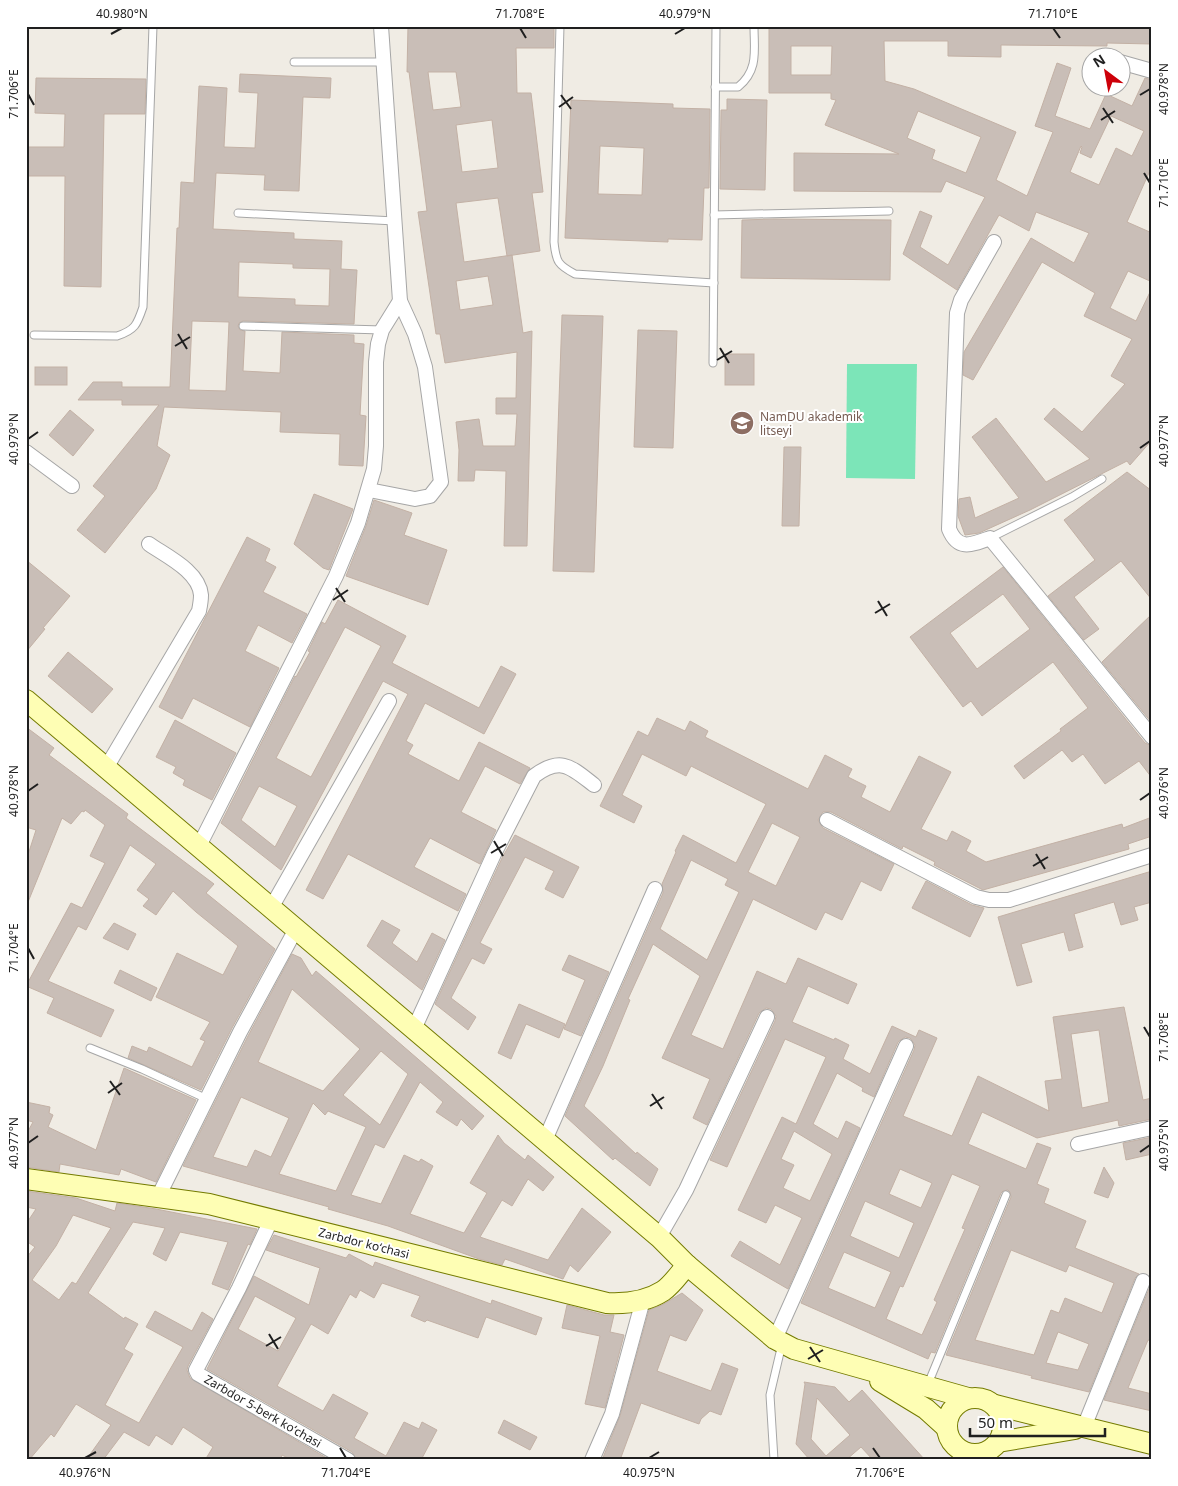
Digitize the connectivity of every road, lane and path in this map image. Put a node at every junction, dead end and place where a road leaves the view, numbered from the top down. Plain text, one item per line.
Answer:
1 (153, 26) edge
2 (381, 26) edge
3 (560, 26) edge
4 (716, 26) edge
5 (754, 26) edge
6 (294, 62) dead end
7 (383, 62) junction
8 (1130, 65) edge
9 (1152, 71) edge
10 (715, 87) junction
11 (889, 211) dead end
12 (238, 213) dead end
13 (714, 215) junction
14 (394, 221) junction
15 (994, 242) dead end
16 (714, 282) junction
17 (400, 300) junction
18 (244, 326) dead end
19 (382, 330) junction
20 (34, 335) dead end
21 (714, 363) dead end
22 (26, 452) edge
23 (1102, 479) dead end
24 (72, 486) dead end
25 (369, 490) junction
26 (990, 538) junction
27 (148, 544) dead end
28 (26, 700) edge
29 (389, 701) dead end
30 (1152, 737) edge
31 (106, 768) junction
32 (594, 785) dead end
33 (827, 820) dead end
34 (199, 846) junction
35 (1152, 854) edge
36 (655, 889) dead end
37 (271, 908) junction
38 (296, 929) junction
39 (767, 1017) dead end
40 (414, 1029) junction
41 (906, 1046) dead end
42 (90, 1048) dead end
43 (207, 1099) junction
44 (1152, 1128) edge
45 (545, 1140) junction
46 (1078, 1144) dead end
47 (26, 1179) edge
48 (1006, 1195) dead end
49 (158, 1197) junction
50 (271, 1220) junction
51 (659, 1237) junction
52 (687, 1264) junction
53 (1143, 1281) dead end
54 (643, 1300) junction
55 (778, 1342) junction
56 (854, 1366) junction
57 (927, 1387) junction
58 (968, 1398) junction
59 (995, 1406) junction
60 (1084, 1427) junction
61 (949, 1444) edge
62 (1152, 1444) edge
63 (985, 1452) edge
64 (348, 1460) edge
65 (592, 1460) edge
66 (774, 1460) edge

1 - 20 lane
2 - 7 street
3 - 16 lane
4 - 10 lane
5 - 10 lane
6 - 7 lane
7 - 14 street
8 - 9 street
10 - 13 lane
11 - 13 lane
12 - 14 lane
13 - 16 lane
14 - 17 street
15 - 26 street
16 - 21 lane
17 - 19 street
17 - 25 street
18 - 19 lane
19 - 25 street
22 - 24 street
23 - 26 lane
25 - 34 street
26 - 30 street
27 - 31 street
28 - 31 main road
29 - 37 street
31 - 34 main road
32 - 40 street
33 - 35 street
34 - 37 main road
36 - 45 street
37 - 38 main road
38 - 40 main road
38 - 43 street
39 - 51 street
40 - 45 main road
41 - 55 street
42 - 43 lane
43 - 49 street
44 - 46 street
45 - 51 main road
47 - 49 main road, Zarbdor koʻchasi
48 - 57 lane
49 - 50 main road, Zarbdor koʻchasi
50 - 54 main road, Zarbdor koʻchasi
50 - 64 street, Zarbdor 5-berk koʻchasi
51 - 52 main road
52 - 54 main road, Zarbdor koʻchasi
52 - 55 main road
53 - 60 street
54 - 65 street
55 - 56 main road
55 - 66 lane
56 - 57 main road
56 - 61 main road
57 - 58 main road
58 - 59 main road
58 - 61 main road
59 - 60 main road
59 - 63 main road
60 - 62 main road
60 - 63 main road
61 - 63 main road

